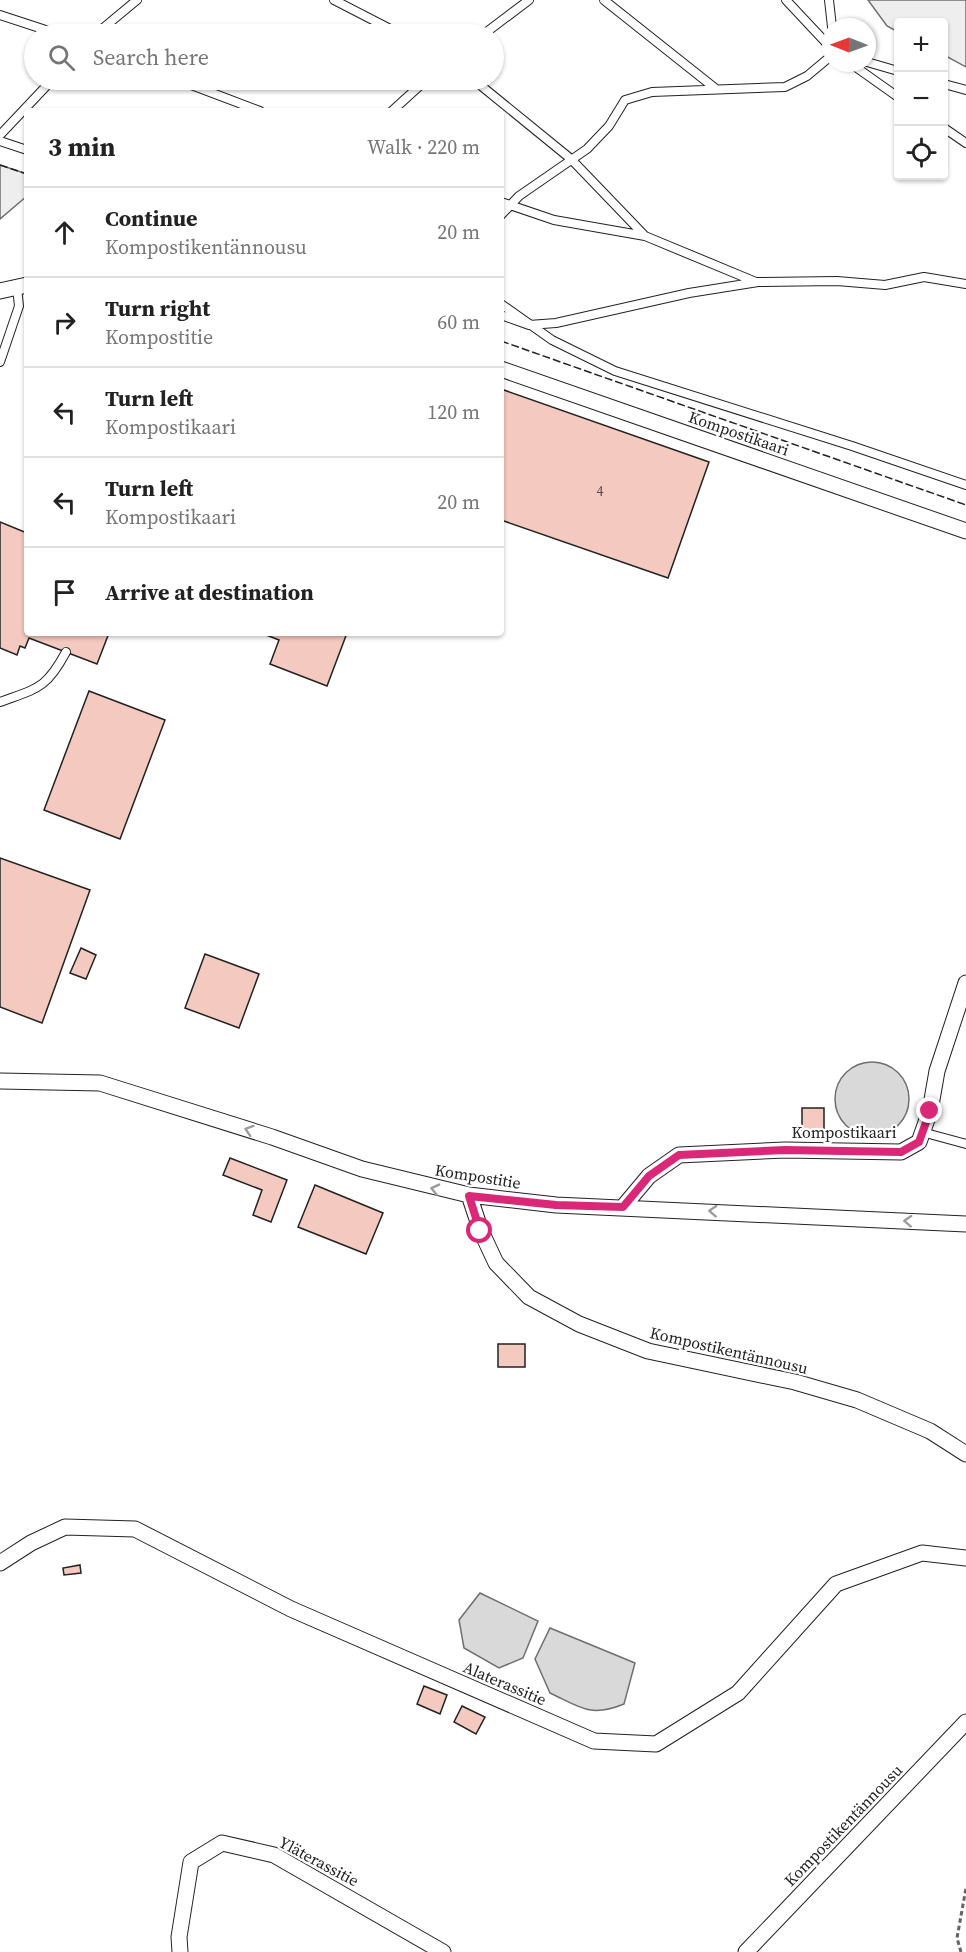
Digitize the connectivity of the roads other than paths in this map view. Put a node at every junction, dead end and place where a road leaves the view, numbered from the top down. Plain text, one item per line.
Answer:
1 (137, 0) edge
2 (334, 0) edge
3 (529, 0) edge
4 (604, 0) edge
5 (786, 0) edge
6 (829, 0) edge
7 (0, 15) edge
8 (831, 18) edge
9 (27, 24) edge
10 (108, 24) edge
11 (381, 24) edge
12 (497, 24) edge
13 (822, 38) edge
14 (822, 64) edge
15 (876, 65) edge
16 (894, 70) edge
17 (863, 72) edge
18 (948, 85) edge
19 (716, 89) junction
20 (43, 90) edge
21 (204, 90) edge
22 (415, 90) edge
23 (486, 90) edge
24 (966, 90) edge
25 (894, 94) edge
26 (26, 108) edge
27 (252, 108) edge
28 (395, 108) edge
29 (24, 110) edge
30 (948, 131) edge
31 (0, 135) edge
32 (0, 141) edge
33 (966, 143) edge
34 (24, 149) edge
35 (571, 159) junction
36 (504, 203) edge
37 (510, 206) junction
38 (504, 212) edge
39 (645, 236) junction
40 (758, 282) junction
41 (966, 284) edge
42 (22, 287) edge
43 (0, 291) edge
44 (504, 306) edge
45 (504, 316) edge
46 (529, 325) junction
47 (0, 362) edge
48 (504, 370) edge
49 (966, 485) edge
50 (966, 531) edge
51 (66, 652) dead end
52 (0, 702) edge
53 (966, 983) edge
54 (0, 1081) edge
55 (922, 1132) junction
56 (966, 1144) edge
57 (469, 1196) junction
58 (623, 1207) junction
59 (966, 1224) edge
60 (966, 1454) edge
61 (966, 1558) edge
62 (0, 1563) edge
63 (966, 1722) edge
64 (180, 1952) edge
65 (443, 1952) edge
66 (746, 1952) edge

1 - 10 lane
2 - 11 lane
3 - 12 lane
4 - 19 lane
5 - 13 lane
6 - 8 lane
7 - 9 lane
14 - 19 lane
15 - 16 lane
17 - 25 lane
18 - 24 lane
19 - 35 lane
20 - 26 lane
21 - 27 lane
22 - 28 lane
23 - 35 lane
29 - 31 lane
30 - 33 lane
32 - 34 lane
35 - 37 lane
35 - 39 lane
36 - 37 lane
37 - 38 lane
37 - 39 lane
39 - 40 lane
40 - 41 lane
40 - 46 lane
42 - 43 street
42 - 47 lane
44 - 46 lane
45 - 46 lane
46 - 49 lane
48 - 50 street, Kompostikaari
51 - 52 lane
53 - 55 street
57 -> 54 street, Kompostitie
55 - 56 lane
55 - 58 street, Kompostikaari
57 - 58 street, Kompostitie
57 - 60 street, Kompostikentännousu
59 -> 58 street, Kompostitie
61 - 62 street, Alaterassitie
63 - 66 street, Kompostikentännousu
64 - 65 street, Yläterassitie

